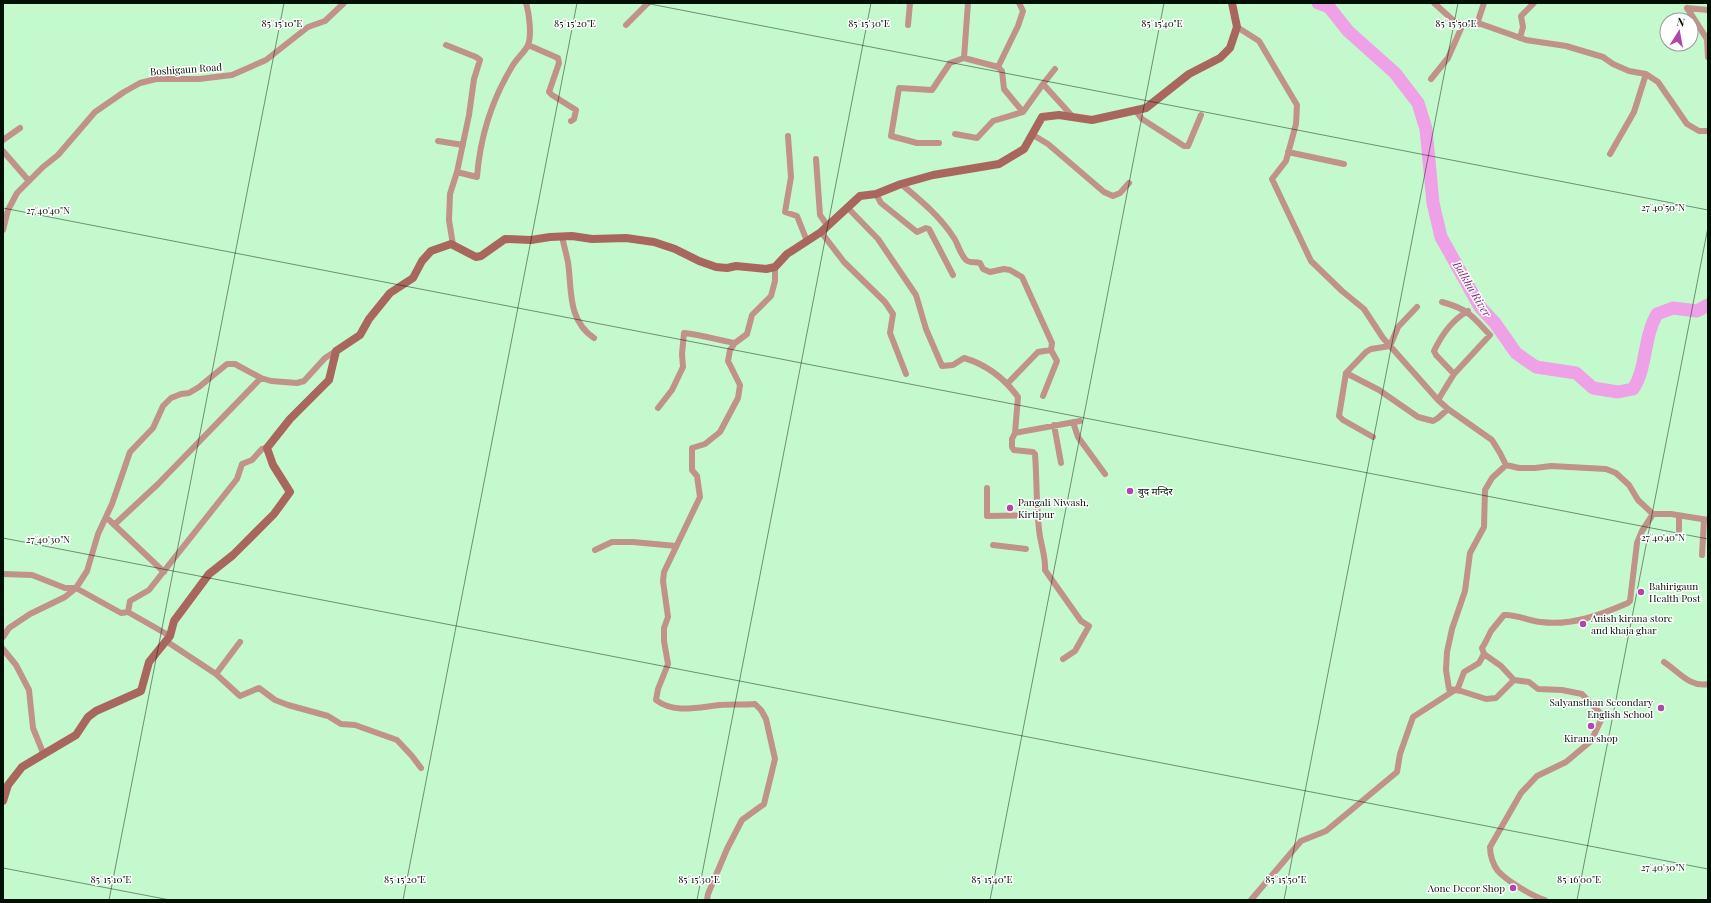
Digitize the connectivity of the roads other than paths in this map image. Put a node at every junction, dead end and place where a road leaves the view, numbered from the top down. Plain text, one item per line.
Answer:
1 (344, 3) edge
2 (526, 3) edge
3 (648, 3) edge
4 (910, 3) edge
5 (968, 3) edge
6 (1019, 3) edge
7 (1434, 3) edge
8 (1484, 3) edge
9 (1534, 3) edge
10 (1231, 4) edge
11 (1708, 10) edge
12 (1463, 24) junction
13 (1477, 24) junction
14 (626, 25) dead end
15 (908, 25) dead end
16 (1237, 27) junction
17 (1520, 38) junction
18 (1708, 38) edge
19 (446, 45) dead end
20 (528, 45) junction
21 (1708, 57) edge
22 (964, 58) junction
23 (998, 67) junction
24 (1055, 69) dead end
25 (1646, 74) junction
26 (1431, 79) dead end
27 (1043, 84) junction
28 (1135, 110) junction
29 (1024, 112) junction
30 (1201, 115) dead end
31 (1074, 118) junction
32 (571, 121) dead end
33 (20, 128) dead end
34 (1708, 131) edge
35 (954, 134) dead end
36 (1033, 135) junction
37 (788, 136) dead end
38 (3, 140) edge
39 (438, 141) dead end
40 (938, 143) dead end
41 (463, 145) junction
42 (3, 151) edge
43 (1288, 152) junction
44 (1610, 154) dead end
45 (816, 159) dead end
46 (1344, 164) dead end
47 (457, 172) junction
48 (29, 181) junction
49 (1129, 183) dead end
50 (900, 184) junction
51 (876, 194) junction
52 (847, 207) junction
53 (5, 208) edge
54 (827, 225) junction
55 (3, 230) edge
56 (821, 232) junction
57 (562, 237) junction
58 (807, 241) junction
59 (451, 244) junction
60 (775, 267) junction
61 (953, 275) dead end
62 (1442, 302) dead end
63 (1417, 307) dead end
64 (1468, 311) junction
65 (594, 338) dead end
66 (735, 343) junction
67 (1390, 346) junction
68 (1051, 350) junction
69 (336, 351) junction
70 (1346, 373) junction
71 (906, 374) dead end
72 (1454, 374) junction
73 (261, 378) junction
74 (1008, 383) junction
75 (1044, 396) dead end
76 (1438, 400) junction
77 (658, 408) dead end
78 (1448, 409) junction
79 (1080, 421) dead end
80 (1073, 422) junction
81 (1054, 425) junction
82 (1015, 433) junction
83 (1373, 437) dead end
84 (267, 448) junction
85 (1061, 463) dead end
86 (1506, 465) junction
87 (1105, 474) dead end
88 (987, 488) dead end
89 (1653, 514) junction
90 (1037, 515) junction
91 (1679, 516) junction
92 (106, 517) junction
93 (1706, 520) edge
94 (114, 525) junction
95 (1679, 530) dead end
96 (993, 545) dead end
97 (676, 546) junction
98 (1026, 549) dead end
99 (595, 550) dead end
100 (1702, 555) dead end
101 (164, 572) junction
102 (3, 574) edge
103 (76, 588) junction
104 (128, 612) junction
105 (3, 637) edge
106 (168, 639) junction
107 (240, 642) dead end
108 (3, 649) edge
109 (1484, 654) junction
110 (1063, 659) dead end
111 (1664, 662) dead end
112 (216, 674) junction
113 (1514, 680) junction
114 (1708, 684) edge
115 (1453, 691) junction
116 (44, 755) junction
117 (421, 768) dead end
118 (3, 802) edge
119 (707, 900) edge
120 (1251, 900) edge
121 (1543, 900) edge

1 - 48 street, Boshigaun Road
2 - 20 street
3 - 14 street
4 - 15 street
5 - 22 street
6 - 23 street
7 - 12 street
8 - 13 street
9 - 17 street
10 - 16 street
11 - 18 street
12 - 13 street
12 - 26 street
13 - 17 street
16 - 28 street
16 - 43 street
17 - 25 street
18 - 21 street
19 - 41 street
20 - 32 street
20 - 47 street
22 - 23 street
22 - 40 street
23 - 29 street
24 - 27 street
25 - 34 street
25 - 44 street
27 - 29 street
27 - 31 street
28 - 30 street
28 - 31 street
29 - 35 street
31 - 36 street
33 - 38 street
36 - 49 street
36 - 50 street
37 - 58 street
39 - 41 street
41 - 47 street
42 - 48 street
43 - 46 street
43 - 67 street
45 - 54 street
47 - 59 street
48 - 53 street, Boshigaun Road
50 - 51 street
50 - 68 street
51 - 52 street
51 - 61 street
52 - 54 street
52 - 74 street
53 - 55 street, Boshigaun Road
54 - 56 street
56 - 58 street
56 - 71 street
57 - 59 street
57 - 60 street
57 - 65 street
58 - 60 street
59 - 69 street
60 - 66 street
62 - 64 street
63 - 67 street
64 - 72 street
64 - 72 street
66 - 77 street
66 - 97 street
67 - 70 street
67 - 76 street
68 - 74 street
68 - 75 street
69 - 73 street
69 - 84 street
70 - 78 street
70 - 83 street
72 - 76 street
73 - 92 street
73 - 94 street
74 - 82 street
76 - 78 street
78 - 86 street
79 - 80 street
80 - 81 street
80 - 87 street
81 - 82 street
81 - 85 street
82 - 90 street
84 - 101 street
84 - 106 street
86 - 89 street
86 - 115 street
88 - 90 street
89 - 91 street
89 - 109 street
90 - 110 street
91 - 93 street
91 - 95 street
92 - 94 street
92 - 103 street
93 - 100 street
94 - 101 street
96 - 98 street
97 - 99 street
97 - 119 street
101 - 104 street
102 - 103 street
103 - 104 street
103 - 105 street
104 - 106 street
106 - 112 street
106 - 116 street
107 - 112 street
108 - 116 street
109 - 113 street
109 - 115 street
111 - 114 street
112 - 117 street
113 - 115 street
113 - 121 street
115 - 120 street
116 - 118 street

